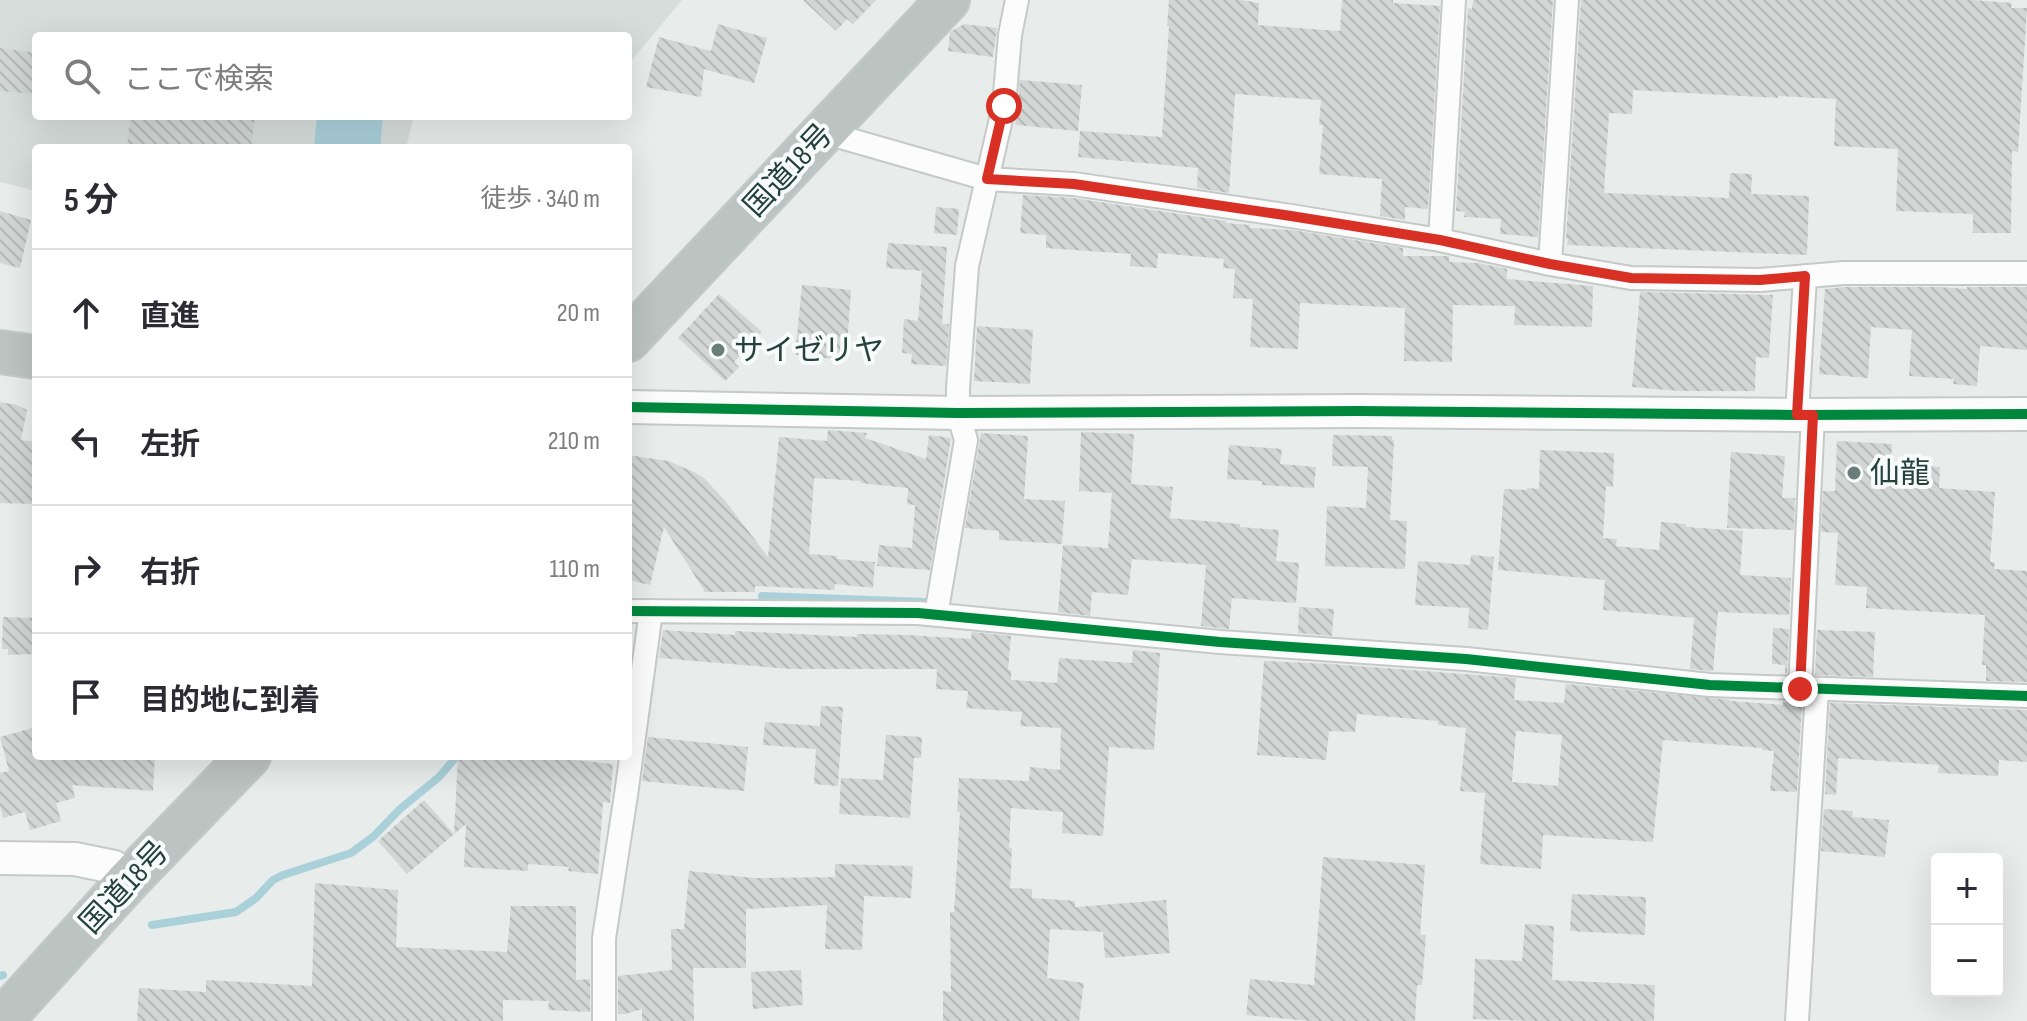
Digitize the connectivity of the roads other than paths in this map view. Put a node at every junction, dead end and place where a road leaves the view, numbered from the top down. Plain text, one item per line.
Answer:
1 (948, 0) edge
2 (1017, 0) edge
3 (1454, 0) edge
4 (1567, 0) edge
5 (823, 132) junction
6 (987, 179) junction
7 (1440, 240) junction
8 (1550, 264) junction
9 (2027, 273) edge
10 (1805, 276) junction
11 (632, 336) edge
12 (0, 352) edge
13 (32, 356) edge
14 (632, 407) edge
15 (958, 413) junction
16 (2027, 414) edge
17 (1805, 415) junction
18 (632, 611) edge
19 (651, 611) junction
20 (936, 615) junction
21 (1808, 689) junction
22 (2027, 696) edge
23 (632, 751) edge
24 (245, 760) edge
25 (631, 760) edge
26 (0, 858) edge
27 (130, 879) junction
28 (3, 1014) edge
29 (604, 1021) edge
30 (1797, 1021) edge

1 - 5 highway, 国道18号
2 - 6 street
3 - 7 street
4 - 8 street
5 - 6 street
5 - 11 highway, 国道18号
6 - 7 street
6 - 15 street
7 - 8 street
8 - 10 street
9 - 10 street
10 - 17 street
12 - 13 highway
14 - 15 street
15 - 17 street
15 - 20 street
16 - 17 street
17 - 21 street
18 - 19 street
19 - 20 street
19 - 23 street
20 - 21 street
21 - 22 street
21 - 30 street
24 - 27 highway, 国道18号
25 - 29 street
26 - 27 street
27 - 28 highway, 国道18号

